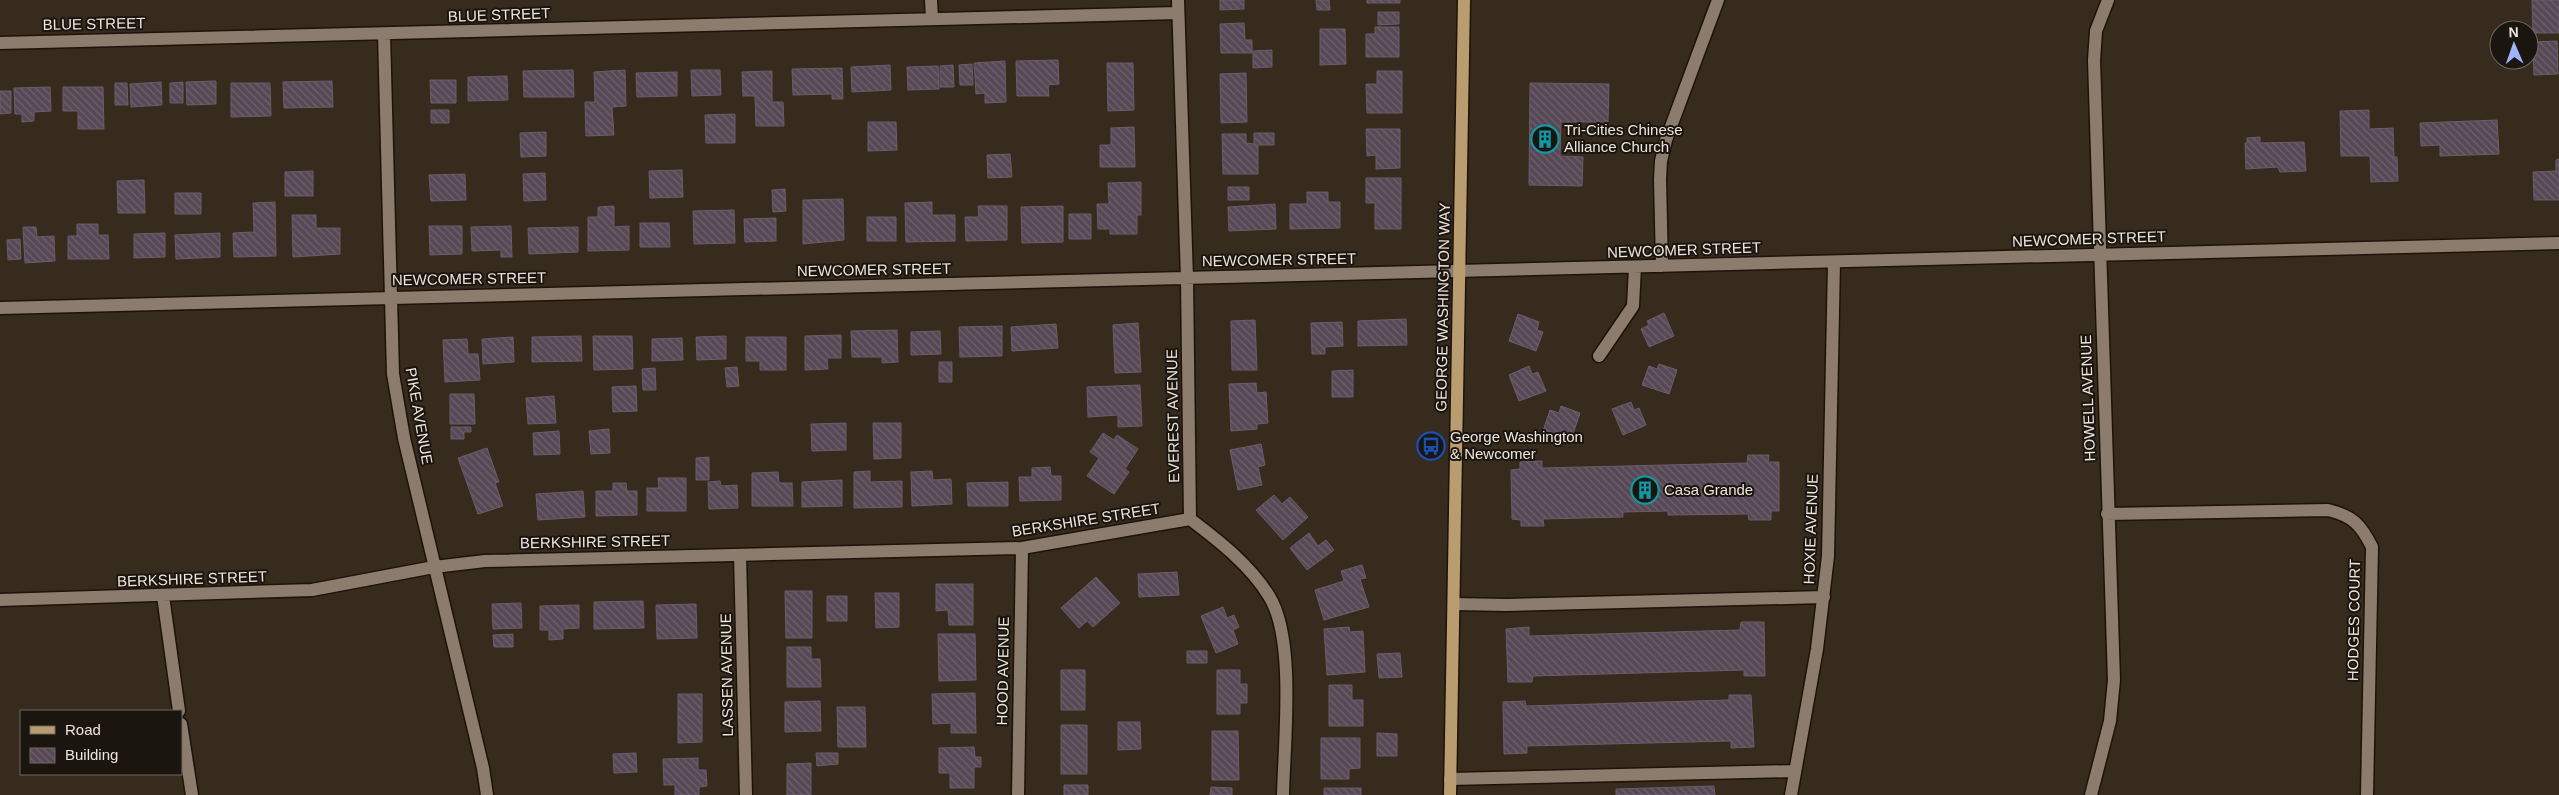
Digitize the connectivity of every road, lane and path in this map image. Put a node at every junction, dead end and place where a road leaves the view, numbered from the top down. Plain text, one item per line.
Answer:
1 (931, 0) edge
2 (1178, 0) edge
3 (1464, 0) edge
4 (1718, 0) edge
5 (2108, 0) edge
6 (1178, 13) junction
7 (932, 19) junction
8 (384, 34) junction
9 (0, 43) edge
10 (2559, 243) edge
11 (2100, 254) junction
12 (1834, 262) junction
13 (1662, 266) junction
14 (1635, 267) junction
15 (1460, 272) junction
16 (1187, 279) junction
17 (390, 297) junction
18 (0, 308) edge
19 (1599, 356) dead end
20 (2107, 514) junction
21 (1190, 519) junction
22 (1022, 548) junction
23 (740, 555) junction
24 (434, 567) junction
25 (163, 596) junction
26 (1824, 597) junction
27 (0, 600) edge
28 (1454, 604) junction
29 (179, 710) edge
30 (182, 730) edge
31 (1795, 771) junction
32 (1450, 778) junction
33 (192, 795) edge
34 (486, 795) edge
35 (746, 795) edge
36 (1018, 795) edge
37 (1283, 795) edge
38 (1450, 795) edge
39 (1790, 795) edge
40 (2091, 795) edge
41 (2366, 795) edge

1 - 7 street
2 - 6 street, EVEREST AVENUE
3 - 15 main road, GEORGE WASHINGTON WAY
4 - 13 street
5 - 11 street, HOWELL AVENUE
6 - 7 street, BLUE STREET
6 - 16 street, EVEREST AVENUE
7 - 8 street, BLUE STREET
8 - 9 street, BLUE STREET
8 - 17 street, PIKE AVENUE
10 - 11 street, NEWCOMER STREET
11 - 12 street, NEWCOMER STREET
11 - 20 street, HOWELL AVENUE
12 - 13 street, NEWCOMER STREET
12 - 26 street, HOXIE AVENUE
13 - 14 street, NEWCOMER STREET
14 - 15 street, NEWCOMER STREET
14 - 19 street
15 - 16 street, NEWCOMER STREET
15 - 28 main road, GEORGE WASHINGTON WAY
16 - 17 street, NEWCOMER STREET
16 - 21 street, EVEREST AVENUE
17 - 18 street, NEWCOMER STREET
17 - 24 street, PIKE AVENUE
20 - 40 street, HOWELL AVENUE
20 - 41 street, HODGES COURT
21 - 22 street, BERKSHIRE STREET
21 - 37 street
22 - 23 street, BERKSHIRE STREET
22 - 36 street, HOOD AVENUE
23 - 24 street, BERKSHIRE STREET
23 - 35 street, LASSEN AVENUE
24 - 25 street, BERKSHIRE STREET
24 - 34 street, PIKE AVENUE
25 - 27 street, BERKSHIRE STREET
25 - 29 street
26 - 28 street
26 - 31 street, HOXIE AVENUE
28 - 32 main road, GEORGE WASHINGTON WAY
30 - 33 street
31 - 32 street
31 - 39 street, HOXIE AVENUE
32 - 38 main road, GEORGE WASHINGTON WAY

